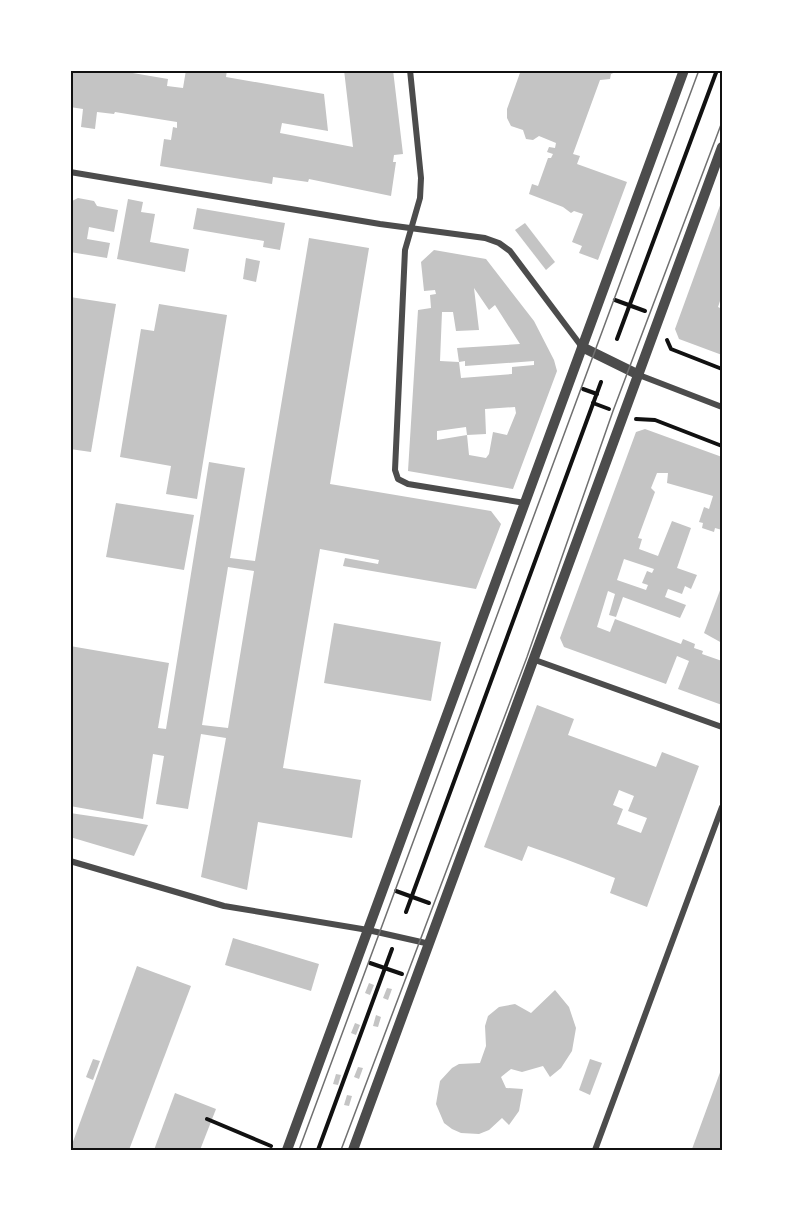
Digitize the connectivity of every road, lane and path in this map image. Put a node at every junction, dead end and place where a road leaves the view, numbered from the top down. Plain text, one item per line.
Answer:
1 (410, 70) edge
2 (684, 70) edge
3 (717, 70) edge
4 (723, 147) edge
5 (70, 172) edge
6 (410, 228) junction
7 (629, 305) junction
8 (658, 321) junction
9 (617, 339) dead end
10 (582, 347) junction
11 (723, 369) edge
12 (639, 375) junction
13 (601, 382) dead end
14 (593, 403) junction
15 (723, 408) edge
16 (625, 415) junction
17 (723, 446) edge
18 (525, 503) junction
19 (535, 660) junction
20 (723, 727) edge
21 (723, 807) edge
22 (70, 861) edge
23 (384, 887) junction
24 (412, 897) junction
25 (444, 908) junction
26 (406, 912) dead end
27 (368, 930) junction
28 (430, 944) junction
29 (392, 949) dead end
30 (357, 959) junction
31 (386, 968) junction
32 (417, 979) junction
33 (207, 1119) dead end
34 (271, 1146) dead end
35 (287, 1150) edge
36 (318, 1150) edge
37 (353, 1150) edge
38 (595, 1150) edge

1 - 6 street
2 - 10 street
3 - 7 path
4 - 8 street
5 - 6 street
6 - 10 street
6 - 18 street
7 - 8 path
7 - 9 path
8 - 11 path
8 - 12 street
10 - 12 street
10 - 18 street
12 - 15 street
12 - 16 street
13 - 14 path
14 - 16 path
14 - 24 path
16 - 17 path
16 - 19 street
18 - 23 street
19 - 20 street
19 - 25 street
21 - 38 street
22 - 27 street
23 - 24 path
23 - 27 street
24 - 25 path
24 - 26 path
25 - 28 street
27 - 28 street
27 - 30 street
28 - 32 street
29 - 31 path
30 - 31 path
30 - 35 street
31 - 32 path
31 - 36 path
32 - 37 street
33 - 34 path

